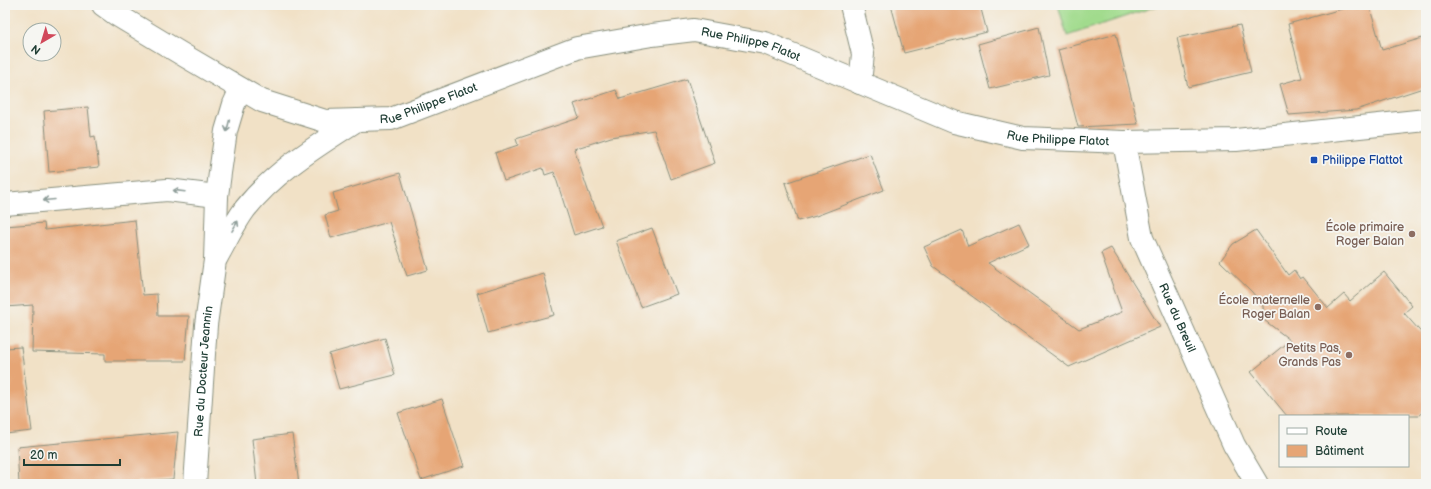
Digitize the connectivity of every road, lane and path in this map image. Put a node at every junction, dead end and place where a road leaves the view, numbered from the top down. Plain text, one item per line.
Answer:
1 (103, 5) edge
2 (851, 5) edge
3 (860, 83) junction
4 (241, 90) junction
5 (357, 120) junction
6 (1426, 120) edge
7 (1124, 142) junction
8 (217, 196) junction
9 (5, 204) edge
10 (215, 260) junction
11 (194, 484) edge
12 (1257, 484) edge

1 - 4 street, Rue Philippe Flatot
2 - 3 street
3 - 5 street, Rue Philippe Flatot
3 - 7 street, Rue Philippe Flatot
4 - 5 street, Rue Philippe Flatot
4 -> 8 street, Rue du Docteur Jeannin
10 -> 5 street, Rue du Docteur Jeannin
6 - 7 street, Rue Philippe Flatot
7 - 12 street, Rue du Breuil
8 -> 9 street
8 - 10 street, Rue du Docteur Jeannin
10 - 11 street, Rue du Docteur Jeannin

